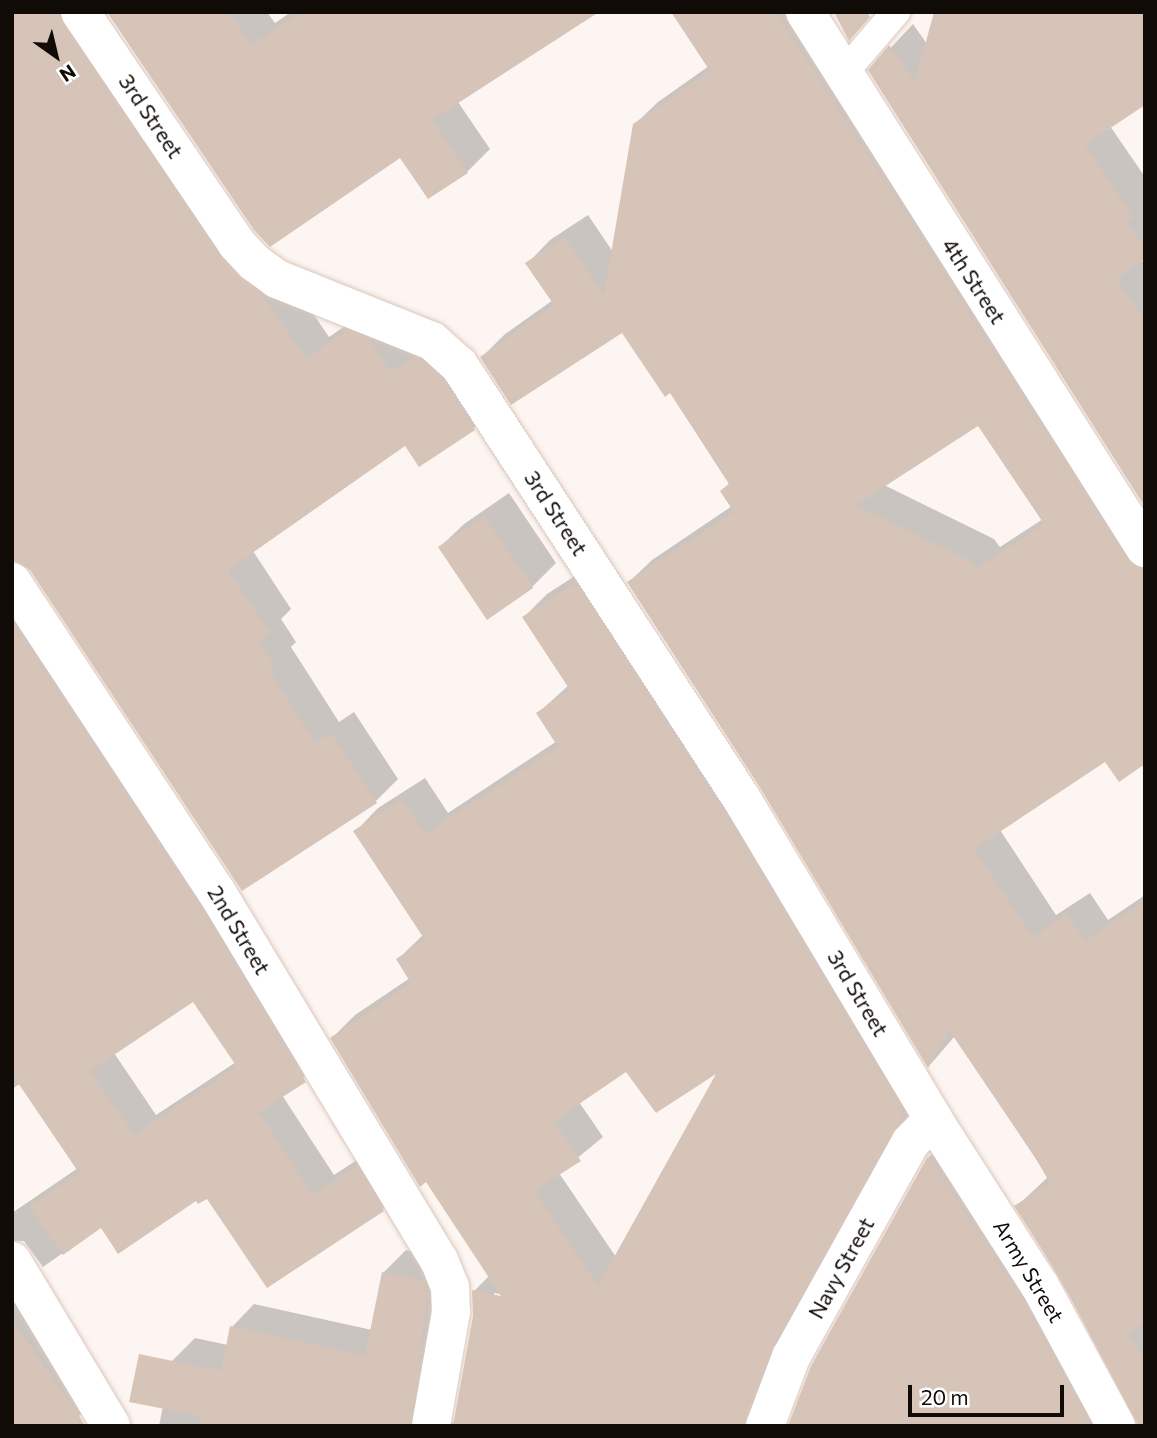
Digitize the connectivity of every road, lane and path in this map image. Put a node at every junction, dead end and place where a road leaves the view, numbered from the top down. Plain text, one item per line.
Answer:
1 (80, 12) edge
2 (805, 12) edge
3 (896, 12) edge
4 (842, 75) junction
5 (1145, 548) edge
6 (12, 582) edge
7 (933, 1119) junction
8 (12, 1261) edge
9 (111, 1426) edge
10 (431, 1426) edge
11 (765, 1426) edge
12 (1116, 1426) edge

1 - 7 street, 3rd Street
2 - 4 street, 4th Street
3 - 4 lane
4 - 5 street, 4th Street
6 - 10 street, 2nd Street
7 - 11 street, Navy Street
7 - 12 street, Army Street
8 - 9 street

